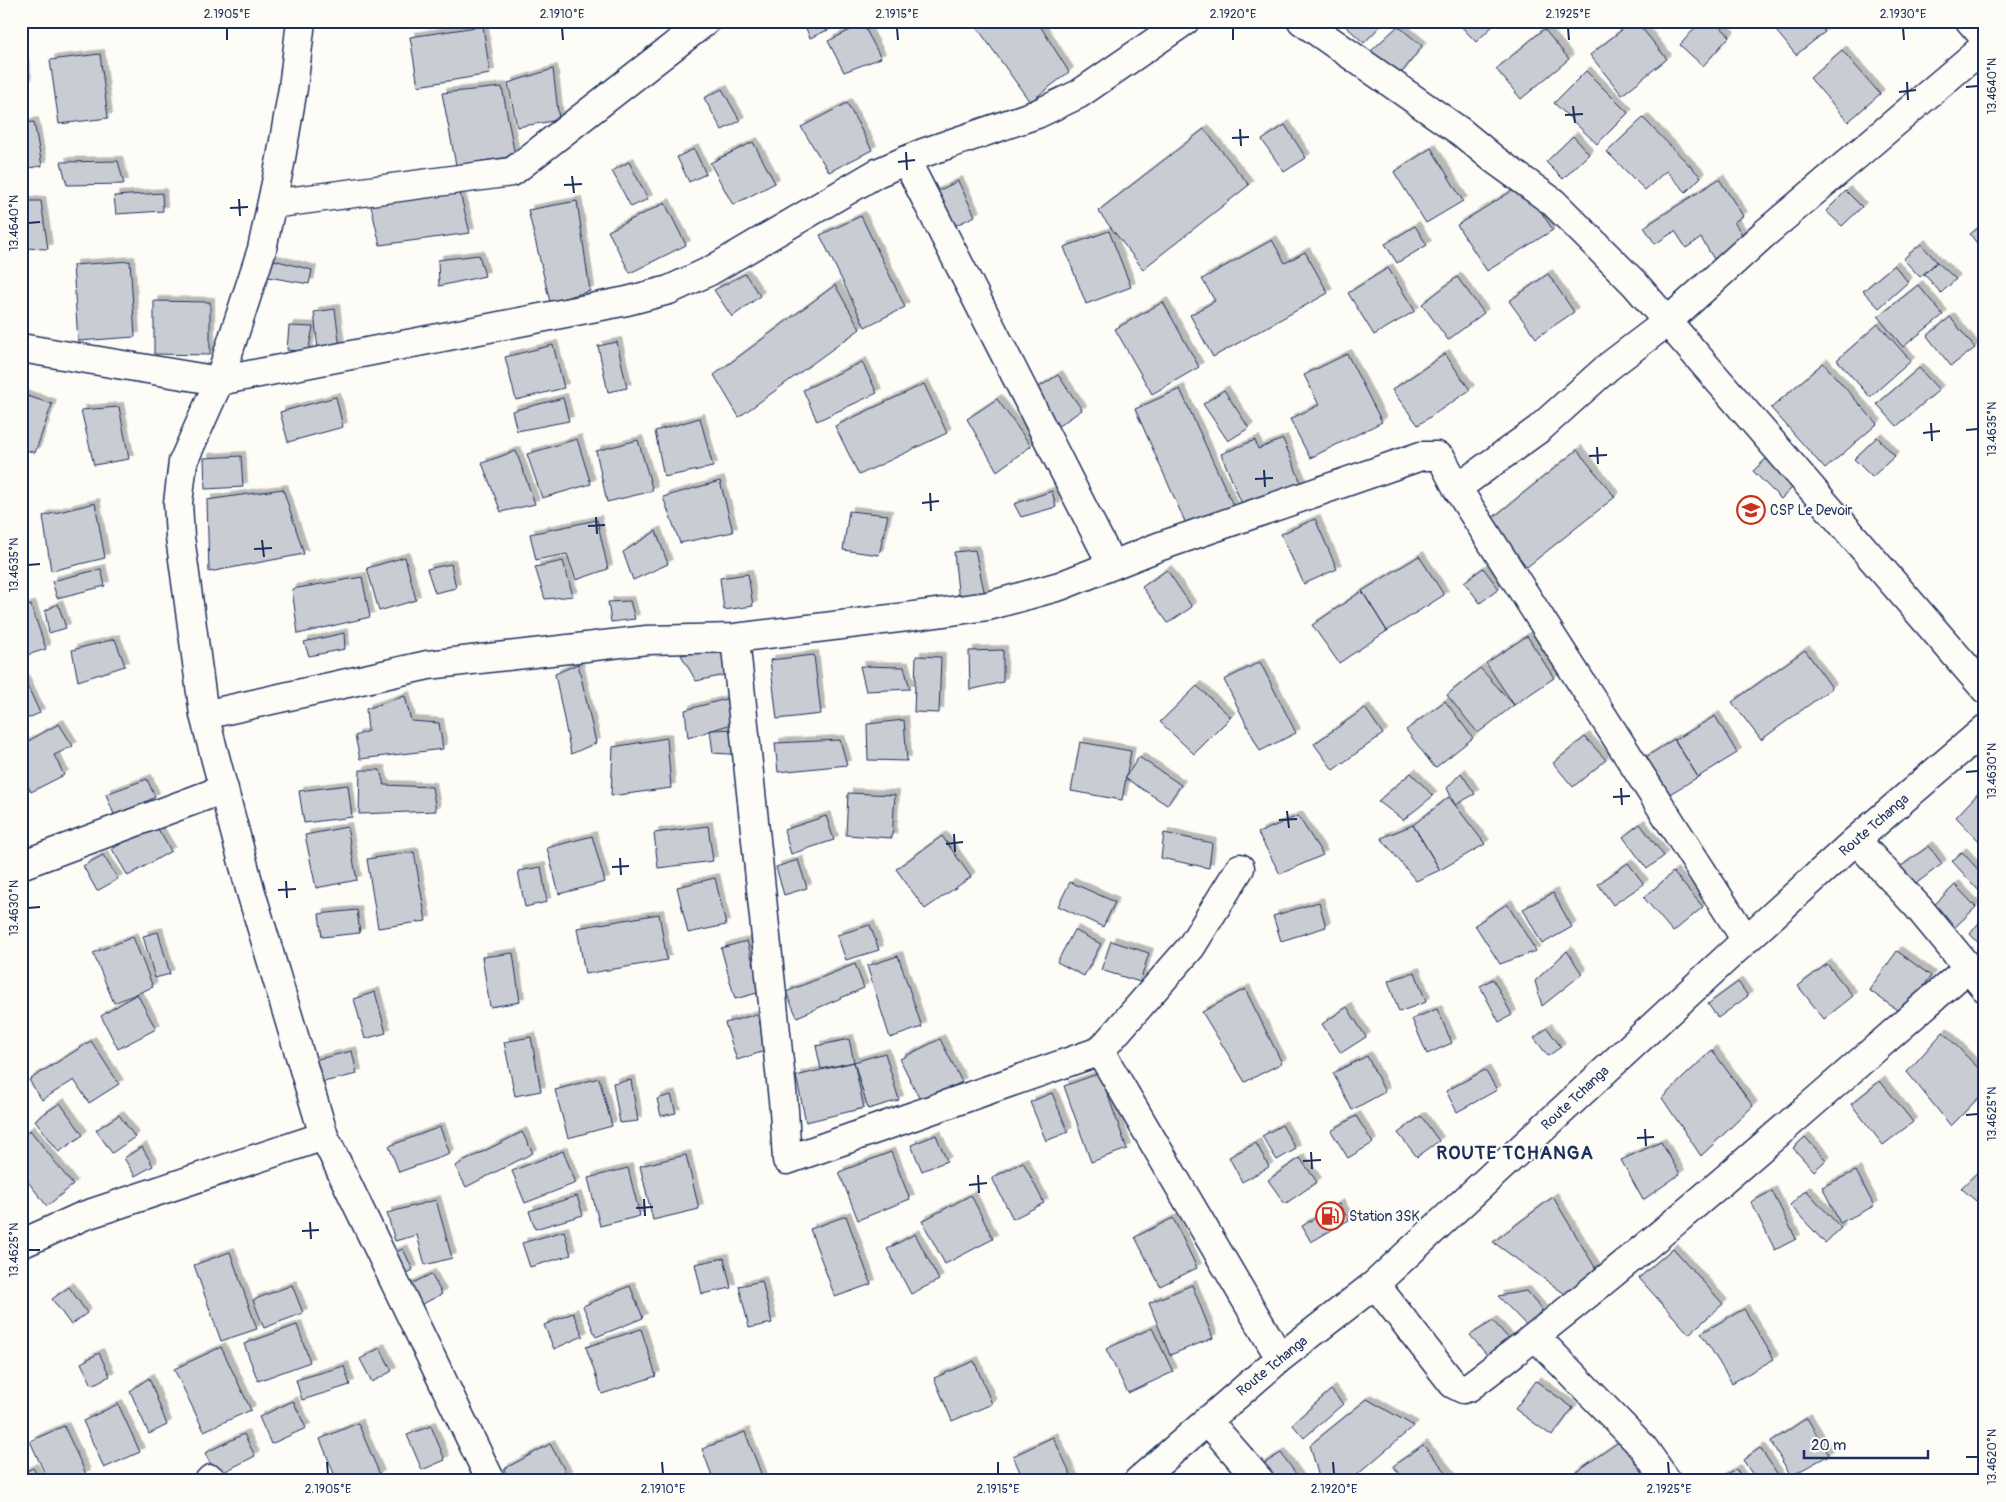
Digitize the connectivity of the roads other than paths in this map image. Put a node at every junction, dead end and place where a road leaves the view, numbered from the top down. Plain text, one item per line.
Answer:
1 (301, 21) edge
2 (706, 21) edge
3 (1185, 21) edge
4 (1302, 21) edge
5 (1970, 21) edge
6 (1985, 38) edge
7 (1985, 46) edge
8 (906, 160) junction
9 (272, 204) junction
10 (1667, 322) junction
11 (21, 348) edge
12 (219, 381) junction
13 (1457, 488) junction
14 (1112, 565) junction
15 (735, 638) junction
16 (1985, 689) edge
17 (204, 715) junction
18 (1985, 729) edge
19 (224, 789) junction
20 (1856, 840) junction
21 (21, 865) edge
22 (1240, 868) dead end
23 (1746, 940) junction
24 (1977, 978) edge
25 (1100, 1051) junction
26 (324, 1136) junction
27 (21, 1244) edge
28 (1375, 1284) junction
29 (1536, 1337) junction
30 (1280, 1358) junction
31 (1206, 1420) junction
32 (490, 1481) edge
33 (1138, 1481) edge
34 (1260, 1481) edge
35 (1667, 1481) edge

1 - 9 main road
2 - 9 main road
3 - 8 main road
4 - 10 main road
5 - 6 main road
7 - 10 main road
8 - 12 main road
8 - 14 main road
9 - 12 main road
10 - 13 main road
10 - 16 main road
11 - 12 main road
12 - 17 main road
13 - 14 main road
13 - 23 main road
14 - 15 main road
15 - 17 main road
15 - 25 main road
17 - 19 main road
18 - 20 main road, Route Tchanga
19 - 21 main road
19 - 26 main road
20 - 23 main road, Route Tchanga
20 - 24 main road
22 - 25 main road
23 - 28 main road, Route Tchanga
24 - 29 main road
25 - 30 main road
26 - 27 main road
26 - 32 main road
28 - 29 main road
28 - 30 main road, Route Tchanga
29 - 35 main road
30 - 31 main road, Route Tchanga
31 - 33 main road, Route Tchanga
31 - 34 main road

